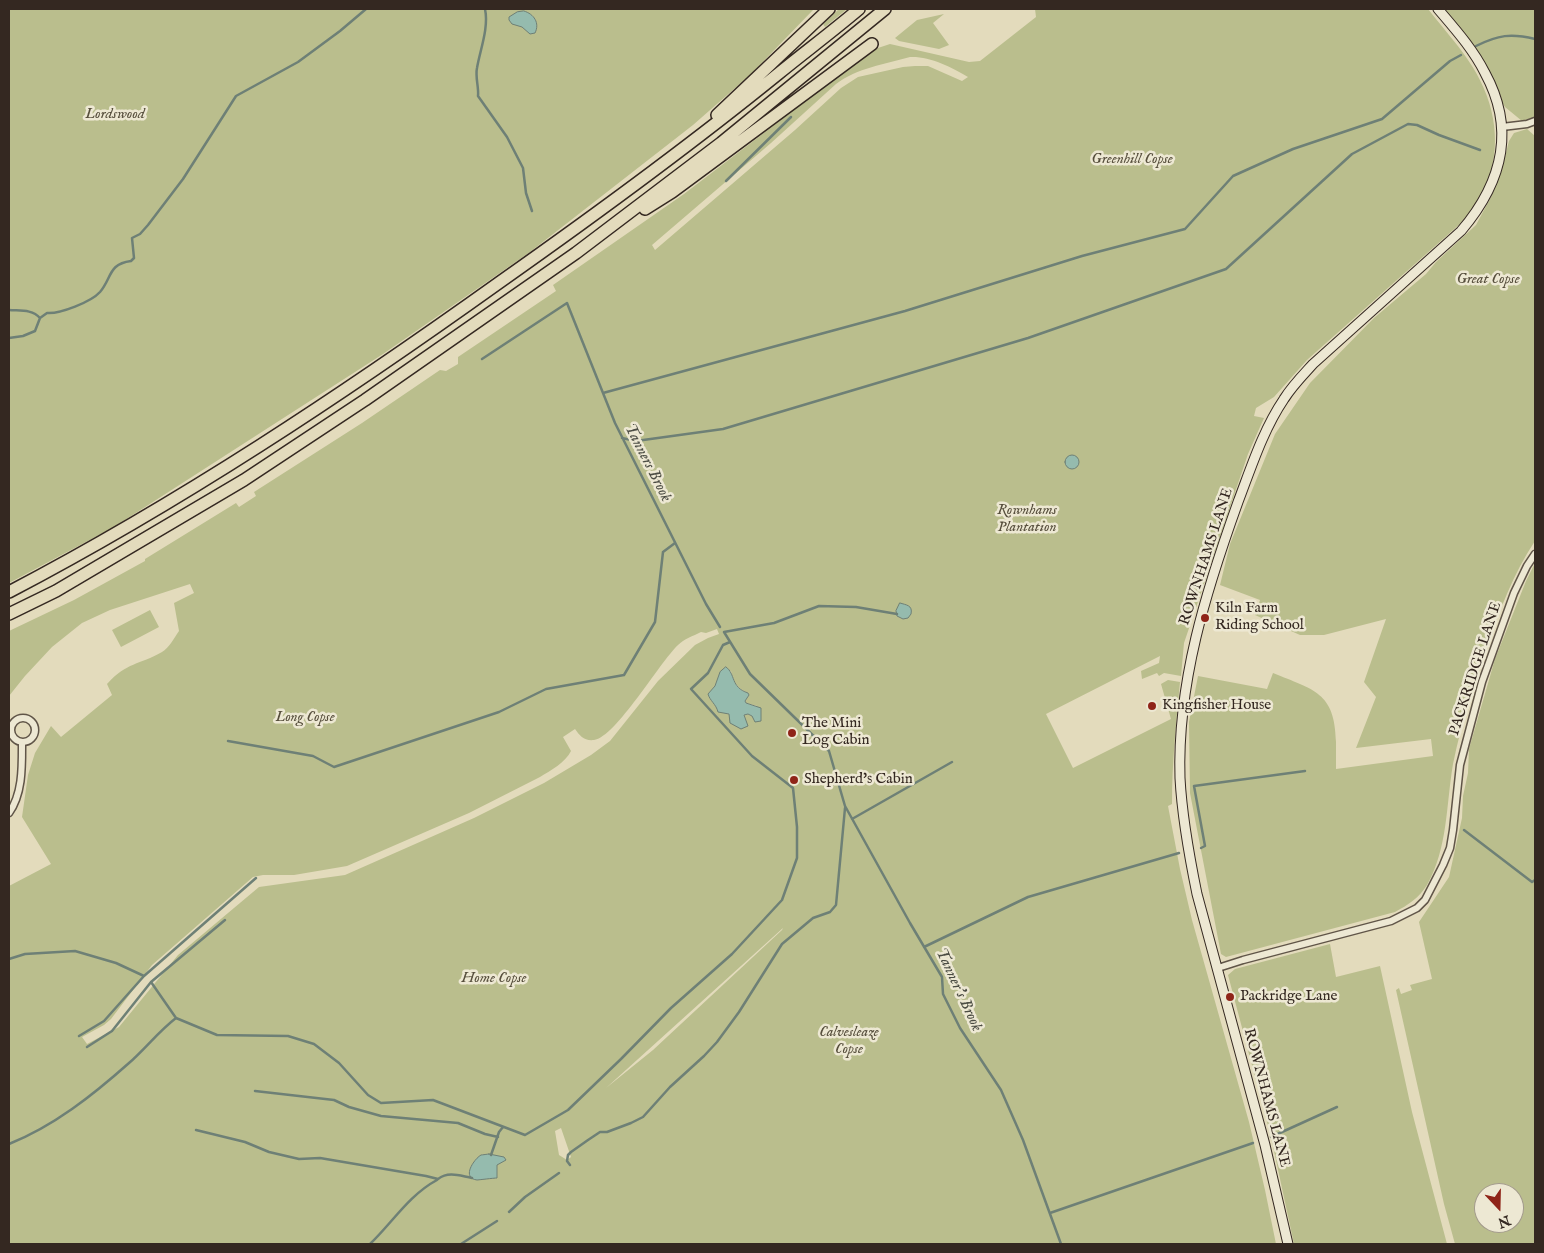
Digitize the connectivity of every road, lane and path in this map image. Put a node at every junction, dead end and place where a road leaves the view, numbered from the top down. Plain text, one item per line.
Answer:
1 (829, 9) edge
2 (859, 9) edge
3 (885, 9) edge
4 (1438, 9) edge
5 (872, 44) dead end
6 (1535, 122) edge
7 (1502, 127) junction
8 (698, 138) junction
9 (576, 253) junction
10 (1535, 554) edge
11 (9, 592) edge
12 (9, 614) edge
13 (22, 742) dead end
14 (9, 813) edge
15 (1218, 968) junction
16 (1288, 1244) edge

1 - 8 highway
2 - 8 highway
3 - 9 highway
4 - 7 street, ROWNHAMS LANE
5 - 9 highway
6 - 7 street
7 - 15 street, ROWNHAMS LANE
8 - 11 highway
9 - 12 highway
10 - 15 street, PACKRIDGE LANE
13 - 14 street
15 - 16 street, ROWNHAMS LANE

